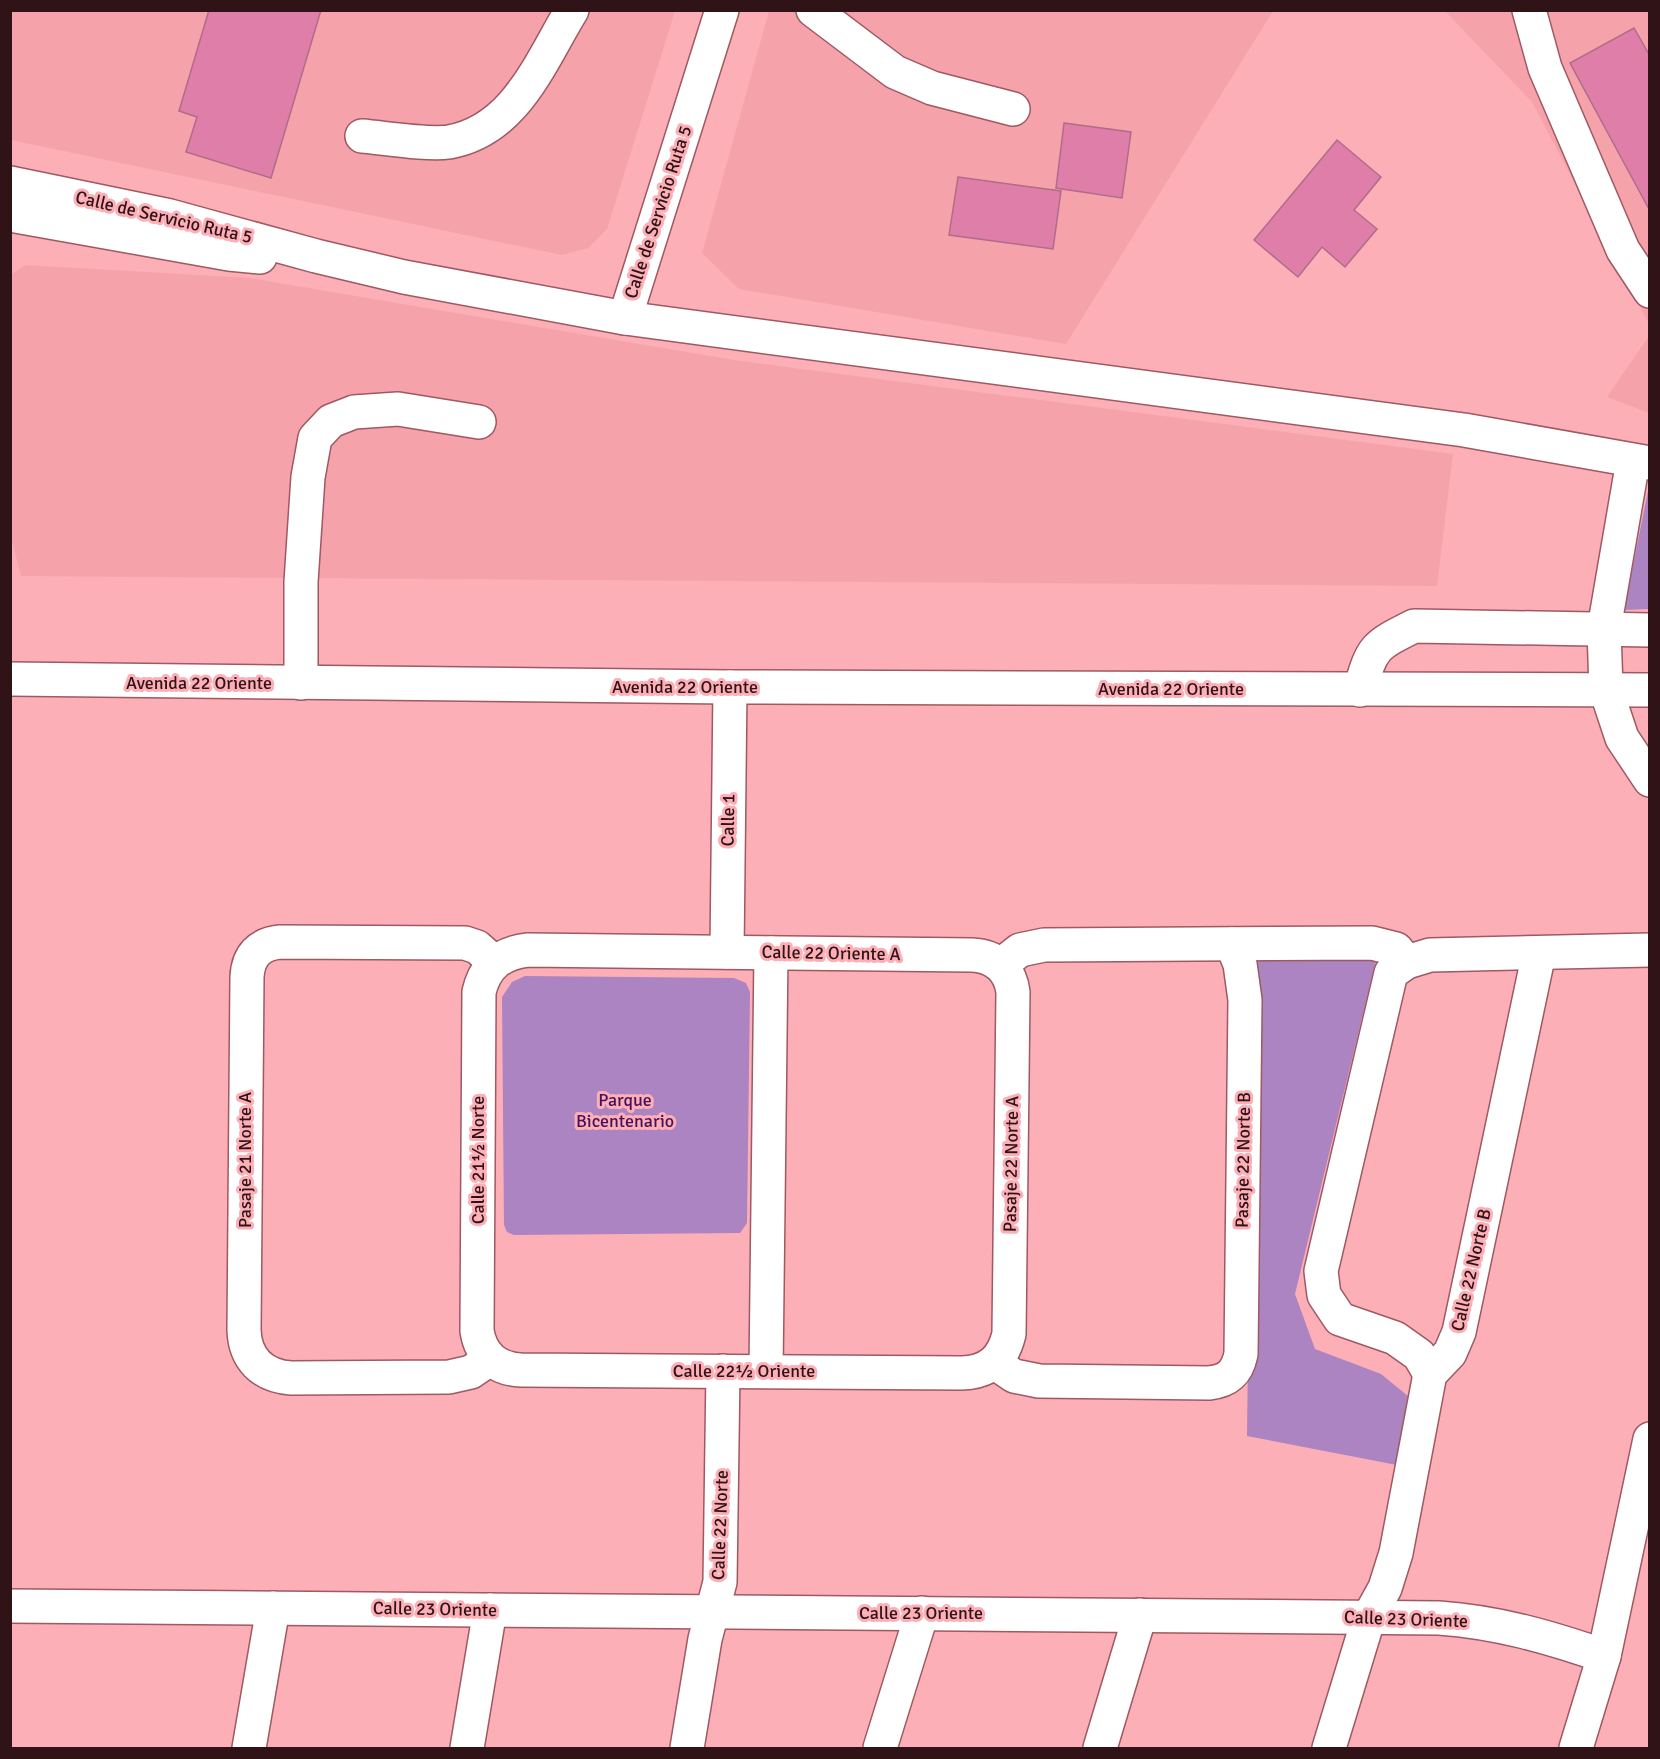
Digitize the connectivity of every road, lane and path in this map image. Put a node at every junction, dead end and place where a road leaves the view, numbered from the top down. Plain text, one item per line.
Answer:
1 (572, 10) edge
2 (722, 10) edge
3 (813, 10) edge
4 (1529, 10) edge
5 (1013, 109) dead end
6 (362, 136) dead end
7 (10, 183) edge
8 (10, 215) edge
9 (51, 222) junction
10 (10, 226) edge
11 (316, 256) junction
12 (1650, 291) edge
13 (625, 318) junction
14 (479, 422) dead end
15 (1641, 462) edge
16 (1604, 629) junction
17 (1650, 630) edge
18 (10, 679) edge
19 (301, 683) junction
20 (730, 687) junction
21 (1360, 690) junction
22 (1606, 690) junction
23 (1650, 690) edge
24 (1650, 780) edge
25 (1232, 944) junction
26 (1650, 950) edge
27 (727, 952) junction
28 (771, 953) junction
29 (1539, 953) junction
30 (494, 962) junction
31 (1407, 962) junction
32 (1001, 965) junction
33 (490, 1359) junction
34 (994, 1363) junction
35 (723, 1371) junction
36 (766, 1371) junction
37 (1430, 1374) junction
38 (1650, 1439) edge
39 (10, 1606) edge
40 (273, 1608) junction
41 (490, 1610) junction
42 (712, 1612) junction
43 (921, 1613) junction
44 (1140, 1615) junction
45 (1369, 1617) junction
46 (1604, 1656) junction
47 (249, 1749) edge
48 (467, 1749) edge
49 (687, 1749) edge
50 (880, 1749) edge
51 (1100, 1749) edge
52 (1329, 1749) edge
53 (1576, 1749) edge

1 - 6 street
2 - 13 street, Calle de Servicio Ruta 5
3 - 5 street
4 - 12 street
7 - 11 street, Calle de Servicio Ruta 5
8 - 9 street, Calle de Servicio Ruta 5
9 - 10 street
9 - 11 street, Calle de Servicio Ruta 5
11 - 13 street, Calle de Servicio Ruta 5
13 - 15 street
14 - 19 street
15 - 16 street
16 - 17 street
16 - 21 street
16 - 22 street
18 - 19 street, Avenida 22 Oriente
19 - 20 street, Avenida 22 Oriente
20 - 21 street, Avenida 22 Oriente
20 - 27 street, Calle 1
21 - 22 street, Avenida 22 Oriente
22 - 23 street, Avenida 22 Oriente
22 - 24 street
25 - 31 street
25 - 32 street
25 - 34 street, Pasaje 22 Norte B
26 - 29 street
27 - 28 street, Calle 22 Oriente A
27 - 30 street, Calle 22 Oriente A
28 - 32 street, Calle 22 Oriente A
28 - 36 street
29 - 31 street
29 - 37 street, Calle 22 Norte B
30 - 33 street, Calle 21½ Norte
30 - 33 street, Pasaje 21 Norte A
31 - 37 street
32 - 34 street, Pasaje 22 Norte A
33 - 35 street, Calle 22½ Oriente
34 - 36 street, Calle 22½ Oriente
35 - 36 street, Calle 22½ Oriente
35 - 42 street, Calle 22 Norte
37 - 45 street
38 - 46 street
39 - 40 street, Calle 23 Oriente
40 - 41 street, Calle 23 Oriente
40 - 47 street
41 - 42 street, Calle 23 Oriente
41 - 48 street
42 - 43 street, Calle 23 Oriente
42 - 49 street, Calle 22 Norte
43 - 44 street, Calle 23 Oriente
43 - 50 street
44 - 45 street, Calle 23 Oriente
44 - 51 street
45 - 46 street, Calle 23 Oriente
45 - 52 street
46 - 53 street

